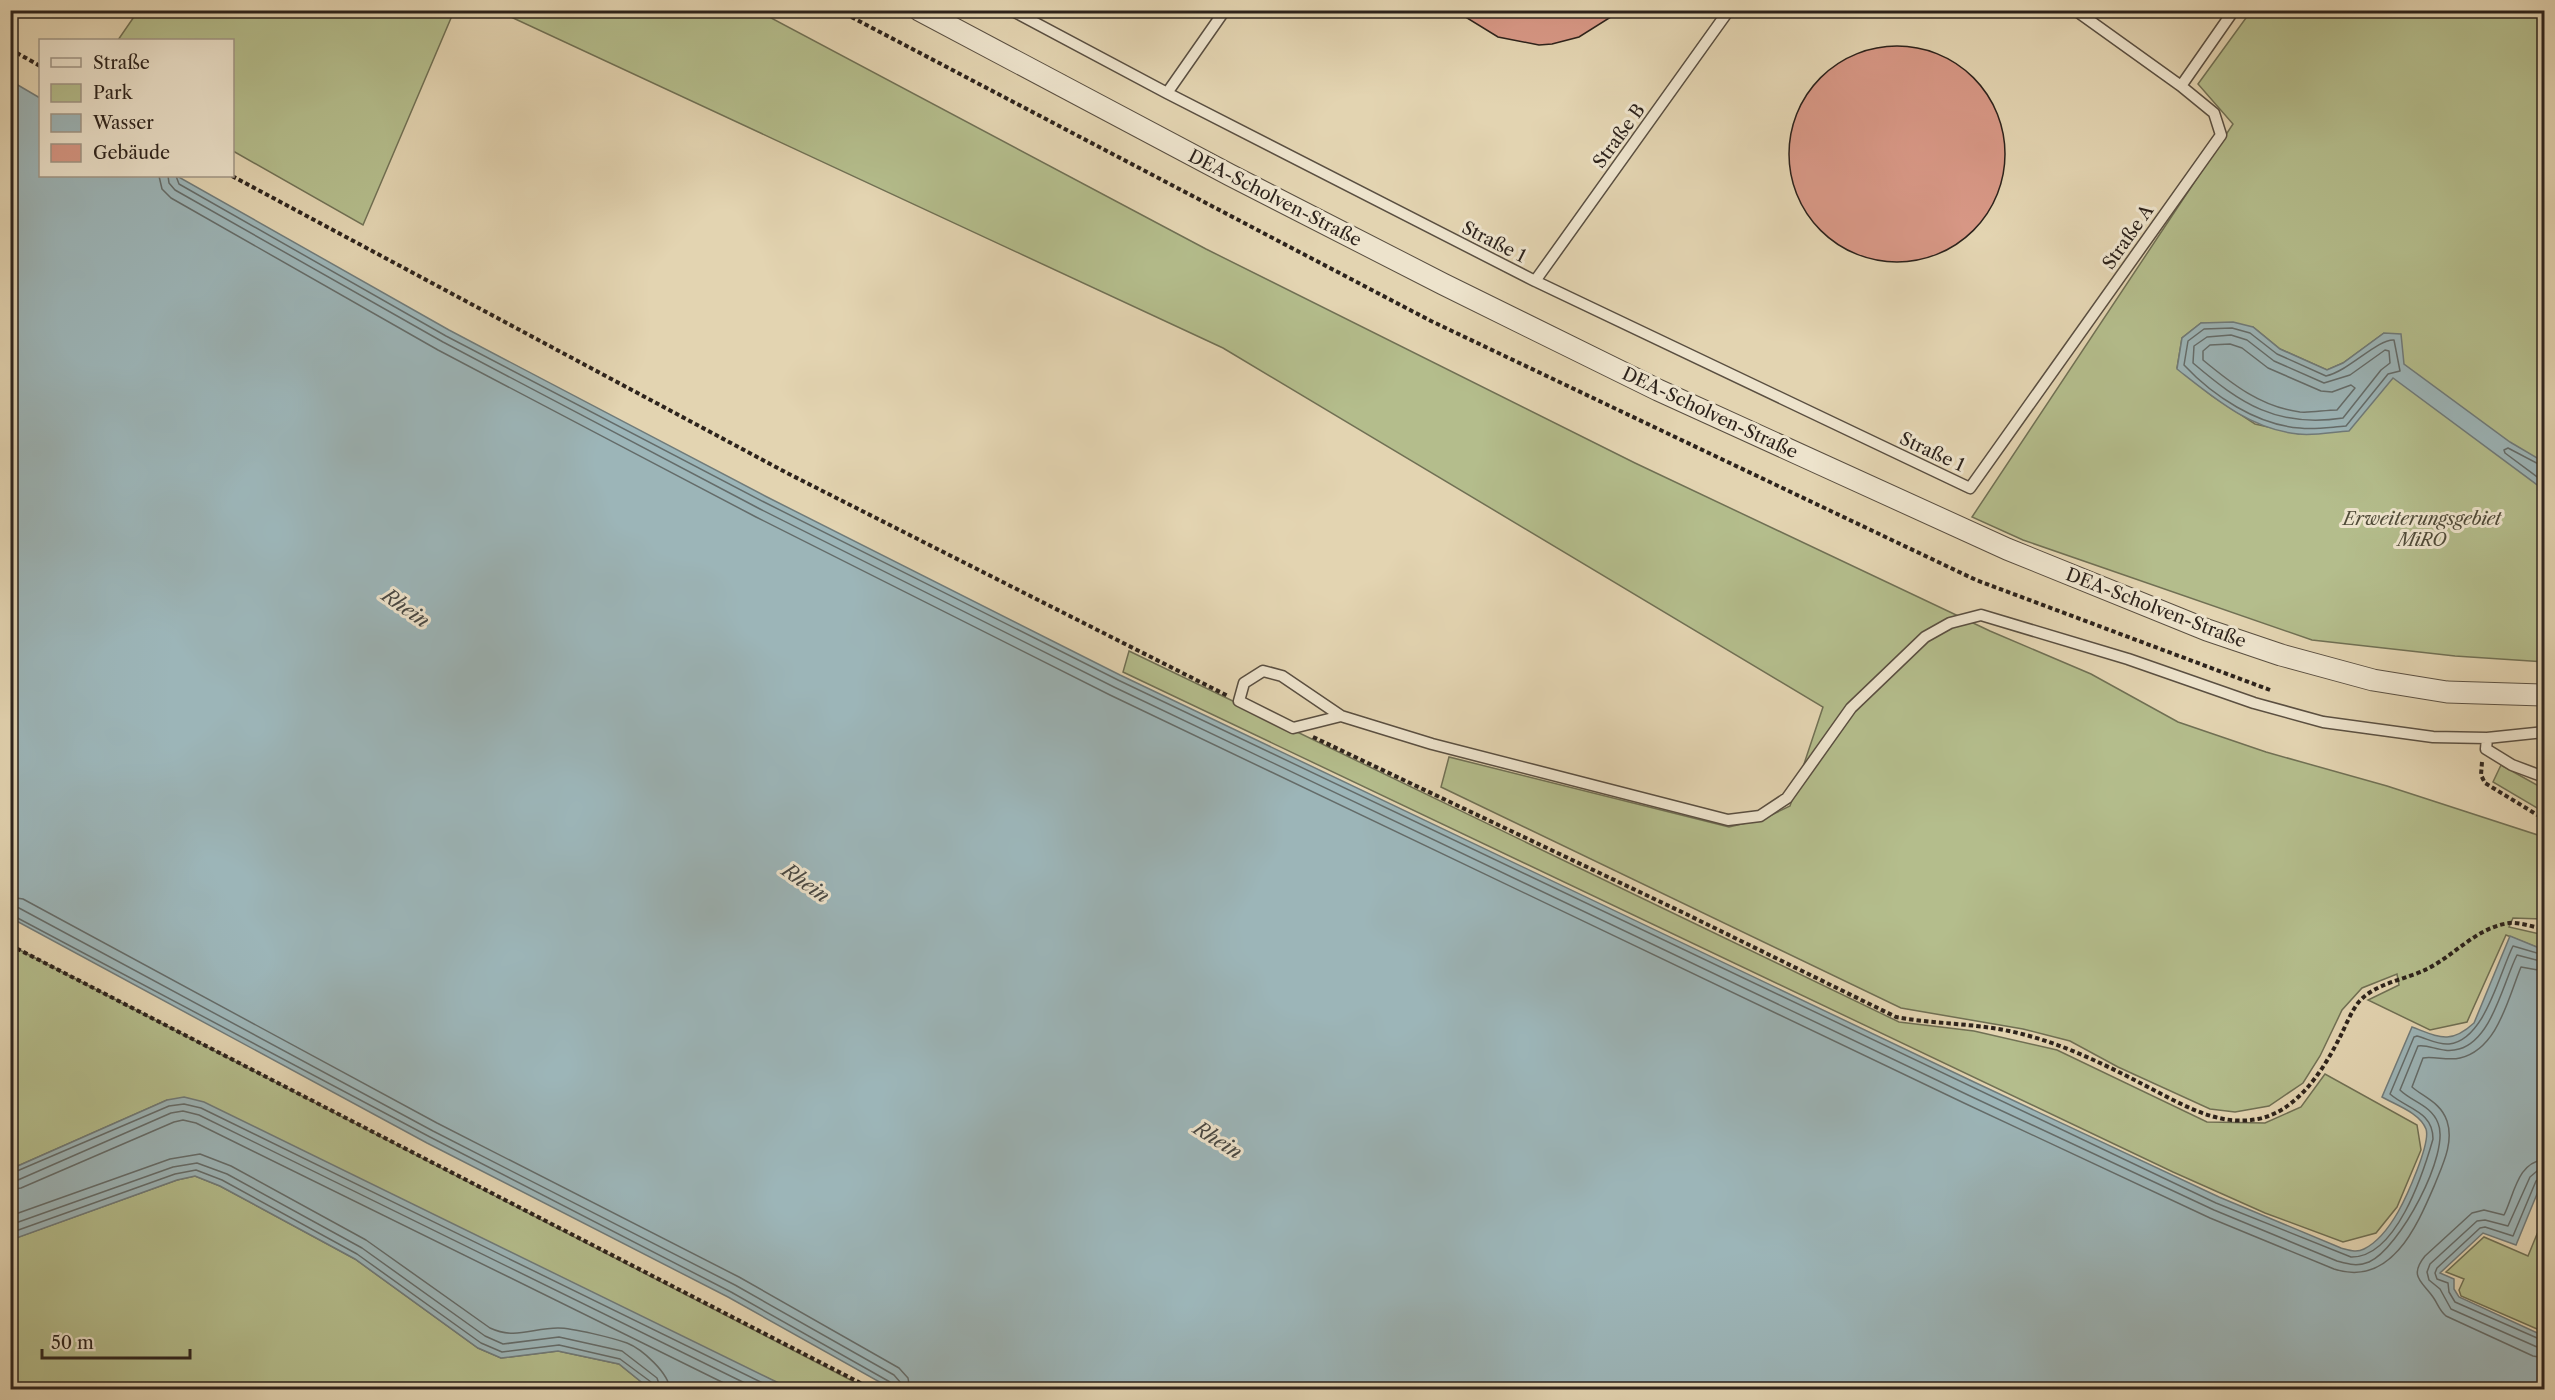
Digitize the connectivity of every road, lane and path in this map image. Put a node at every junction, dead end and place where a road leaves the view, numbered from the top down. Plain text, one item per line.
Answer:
1 (838, 10) edge
2 (919, 10) edge
3 (1011, 10) edge
4 (1225, 10) edge
5 (1729, 10) edge
6 (2075, 10) edge
7 (2234, 10) edge
8 (10, 49) edge
9 (39, 65) edge
10 (2181, 86) junction
11 (1167, 93) junction
12 (234, 177) edge
13 (1535, 281) junction
14 (1970, 488) joint
15 (2277, 693) dead end
16 (2544, 695) edge
17 (1239, 701) junction
18 (1341, 716) junction
19 (1293, 728) junction
20 (2544, 732) edge
21 (2487, 743) junction
22 (2544, 777) edge
23 (2544, 819) edge
24 (2544, 929) edge
25 (10, 945) edge
26 (874, 1389) edge

1 - 15 path
2 - 16 street, DEA-Scholven-Straße
3 - 11 lane, Straße 1
4 - 11 lane
5 - 13 lane, Straße B
6 - 10 lane
7 - 10 lane
8 - 9 path
10 - 14 lane, Straße A
11 - 13 lane, Straße 1
12 - 17 path
13 - 14 lane, Straße 1
17 - 18 lane
17 - 19 lane
18 - 19 lane
18 - 21 lane
19 - 24 path
20 - 21 lane
21 - 22 lane
21 - 23 path
25 - 26 path

